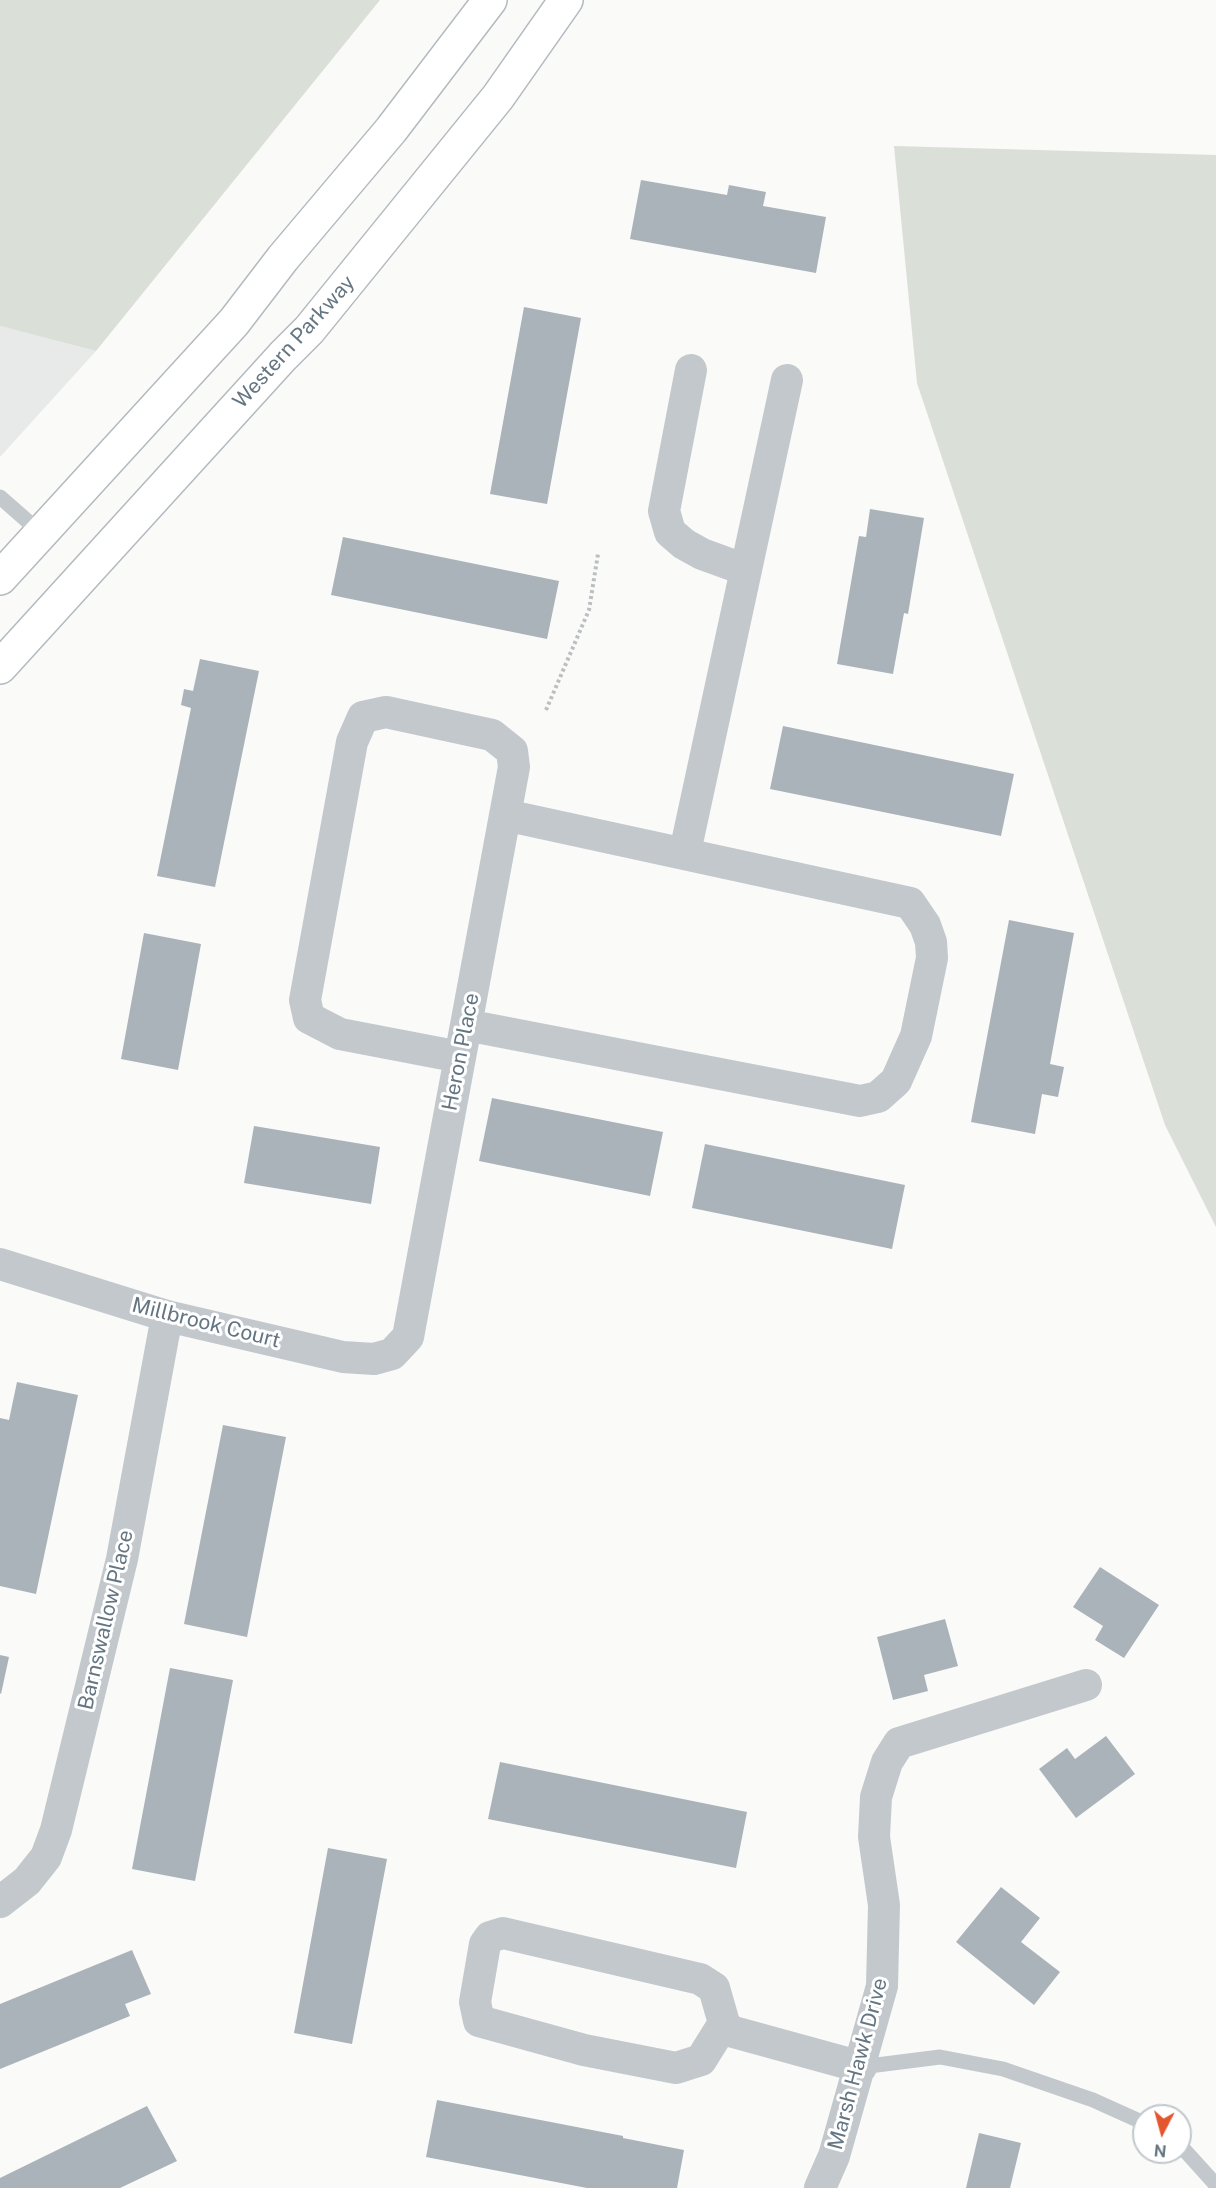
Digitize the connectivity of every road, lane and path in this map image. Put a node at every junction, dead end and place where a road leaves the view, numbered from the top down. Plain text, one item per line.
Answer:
1 (490, 0) edge
2 (566, 0) edge
3 (691, 370) dead end
4 (787, 380) dead end
5 (0, 497) edge
6 (41, 533) junction
7 (598, 554) dead end
8 (746, 570) junction
9 (0, 578) edge
10 (0, 667) edge
11 (546, 710) dead end
12 (505, 815) junction
13 (685, 852) junction
14 (466, 1025) junction
15 (460, 1058) junction
16 (0, 1264) edge
17 (167, 1316) junction
18 (408, 1337) joint
19 (1086, 1685) dead end
20 (0, 1902) edge
21 (724, 2023) junction
22 (861, 2067) junction
23 (1132, 2118) edge
24 (1192, 2158) edge
25 (1216, 2185) edge
26 (820, 2188) edge

1 - 6 main road
2 - 10 main road, Western Parkway
3 - 8 street
4 - 8 street
5 - 6 lane
6 - 9 main road
7 - 11 path
8 - 13 street
12 - 13 street
12 - 14 street, Heron Place
12 - 15 street, Heron Place
13 - 14 street
14 - 15 street, Heron Place
15 - 18 street, Heron Place
16 - 17 street, Millbrook Court
17 - 18 street, Millbrook Court
17 - 20 street, Barnswallow Place
19 - 22 street, Marsh Hawk Drive
21 - 21 street
21 - 22 street
22 - 23 lane
22 - 26 street, Marsh Hawk Drive
24 - 25 lane

